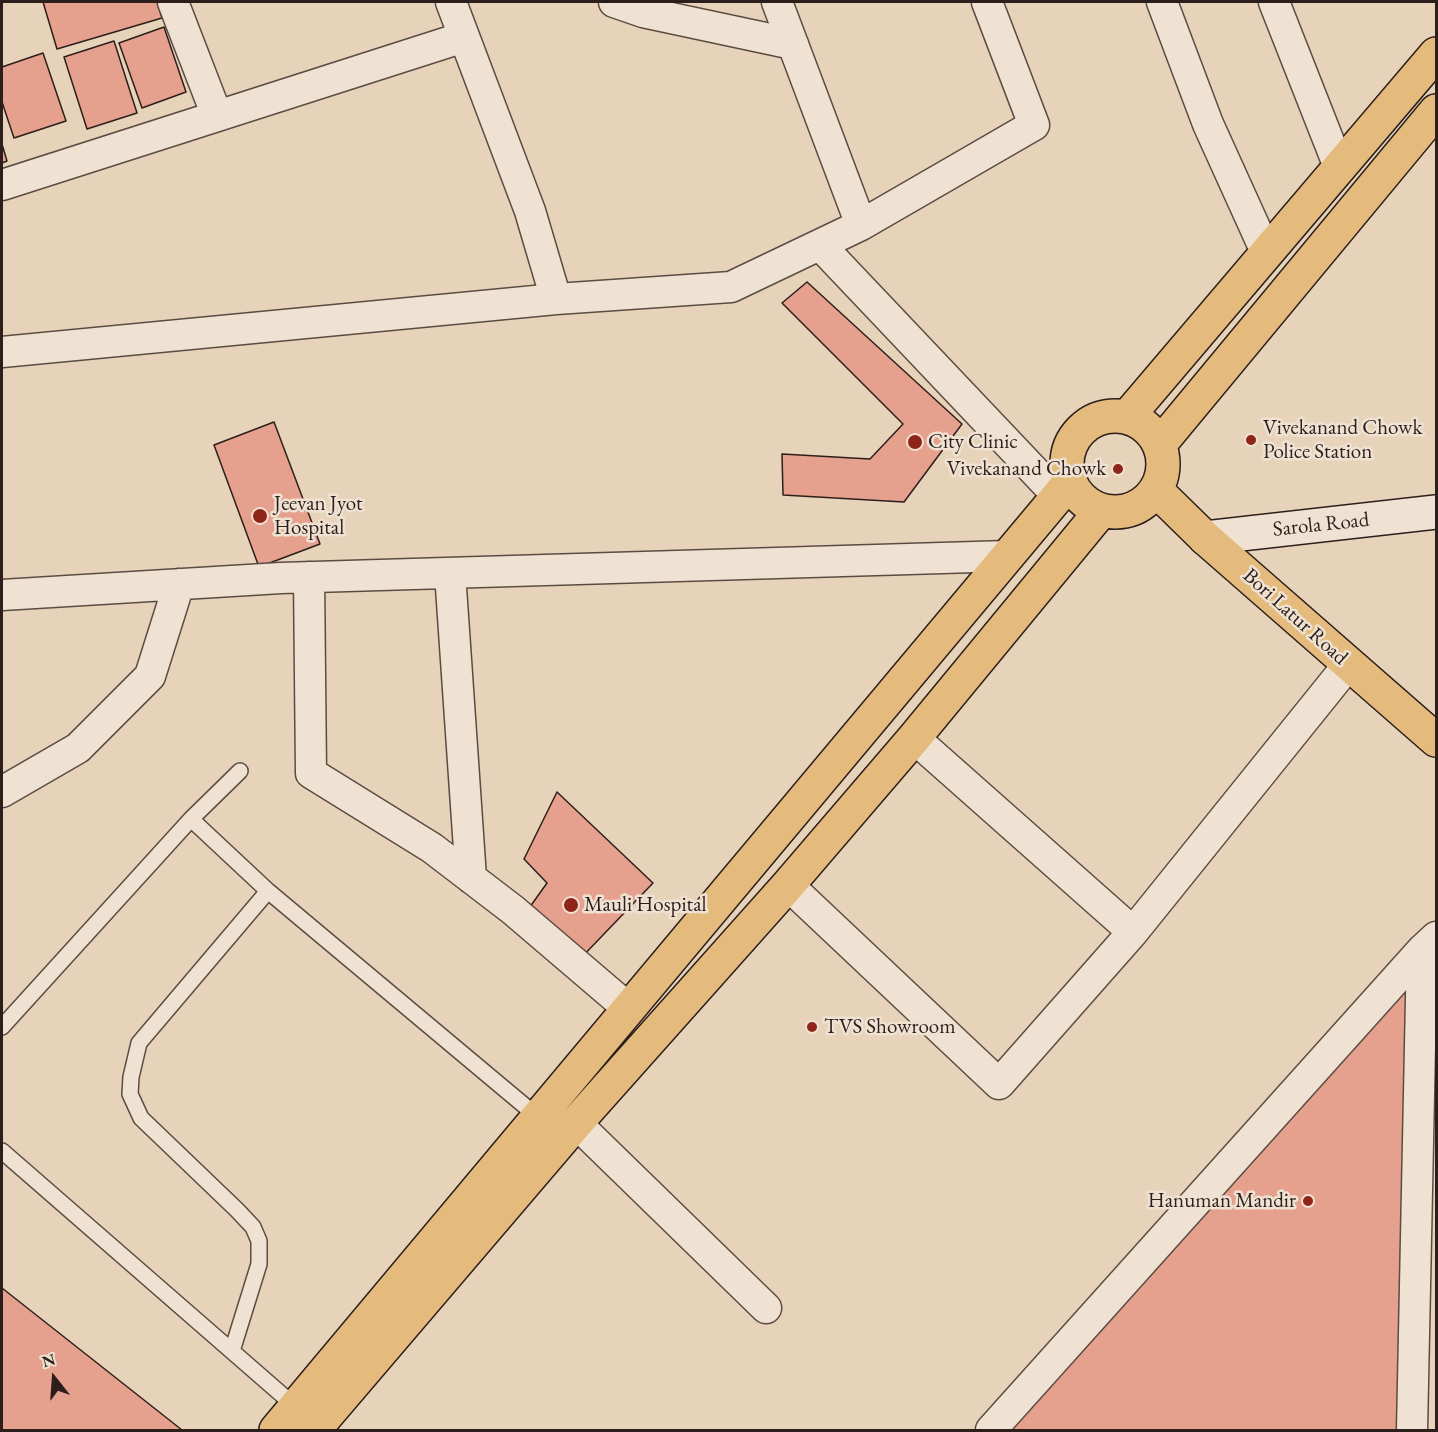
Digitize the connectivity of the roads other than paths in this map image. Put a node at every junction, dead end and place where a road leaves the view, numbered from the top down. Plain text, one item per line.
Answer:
1 (173, 2) edge
2 (451, 2) edge
3 (614, 2) edge
4 (777, 2) edge
5 (987, 2) edge
6 (1162, 2) edge
7 (1274, 2) edge
8 (464, 37) junction
9 (793, 44) junction
10 (1437, 54) edge
11 (1437, 111) edge
12 (217, 116) junction
13 (1339, 167) junction
14 (2, 184) edge
15 (861, 225) junction
16 (820, 244) junction
17 (1266, 252) junction
18 (556, 299) junction
19 (2, 352) edge
20 (1128, 416) junction
21 (1160, 444) junction
22 (1064, 490) junction
23 (1157, 491) junction
24 (1101, 511) junction
25 (1437, 512) edge
26 (1205, 538) junction
27 (1008, 556) junction
28 (450, 573) junction
29 (309, 577) junction
30 (179, 584) junction
31 (2, 595) edge
32 (1348, 665) junction
33 (914, 738) junction
34 (1437, 741) edge
35 (240, 771) dead end
36 (2, 792) edge
37 (191, 819) junction
38 (471, 878) junction
39 (788, 885) junction
40 (268, 891) junction
41 (1133, 932) junction
42 (1429, 944) edge
43 (629, 1009) junction
44 (2, 1027) edge
45 (538, 1117) junction
46 (576, 1123) junction
47 (2, 1151) edge
48 (766, 1308) dead end
49 (232, 1351) junction
50 (295, 1423) edge
51 (991, 1431) edge
52 (1412, 1431) edge

1 - 12 street
2 - 8 street
3 - 9 street
4 - 9 street
5 - 15 street
6 - 17 street
7 - 13 street
8 - 12 street
8 - 18 street
9 - 15 street
10 - 13 main road
11 - 21 main road
12 - 14 street
13 - 17 main road
15 - 16 street
16 - 18 street
16 - 22 street
17 - 20 main road
18 - 19 street
20 - 21 main road
20 - 22 main road
21 - 23 main road
22 - 24 main road
22 - 27 main road
23 - 24 main road
23 - 26 main road, Bori Latur Road
24 - 33 main road
25 - 26 main road, Sarola Road
26 - 32 main road, Bori Latur Road
27 - 28 street
27 - 43 main road
28 - 29 street
28 - 38 street
29 - 30 street
29 - 38 street
30 - 31 street
30 - 36 street
32 - 34 main road, Bori Latur Road
32 - 41 street
33 - 39 main road
33 - 41 street
35 - 37 lane
37 - 40 lane
37 - 44 lane
38 - 43 street
39 - 41 street
39 - 46 main road
40 - 45 lane
40 - 49 lane
42 - 51 street
42 - 52 street
43 - 45 main road
45 - 50 main road
46 - 48 street
46 - 50 main road
47 - 49 lane
49 - 50 lane

